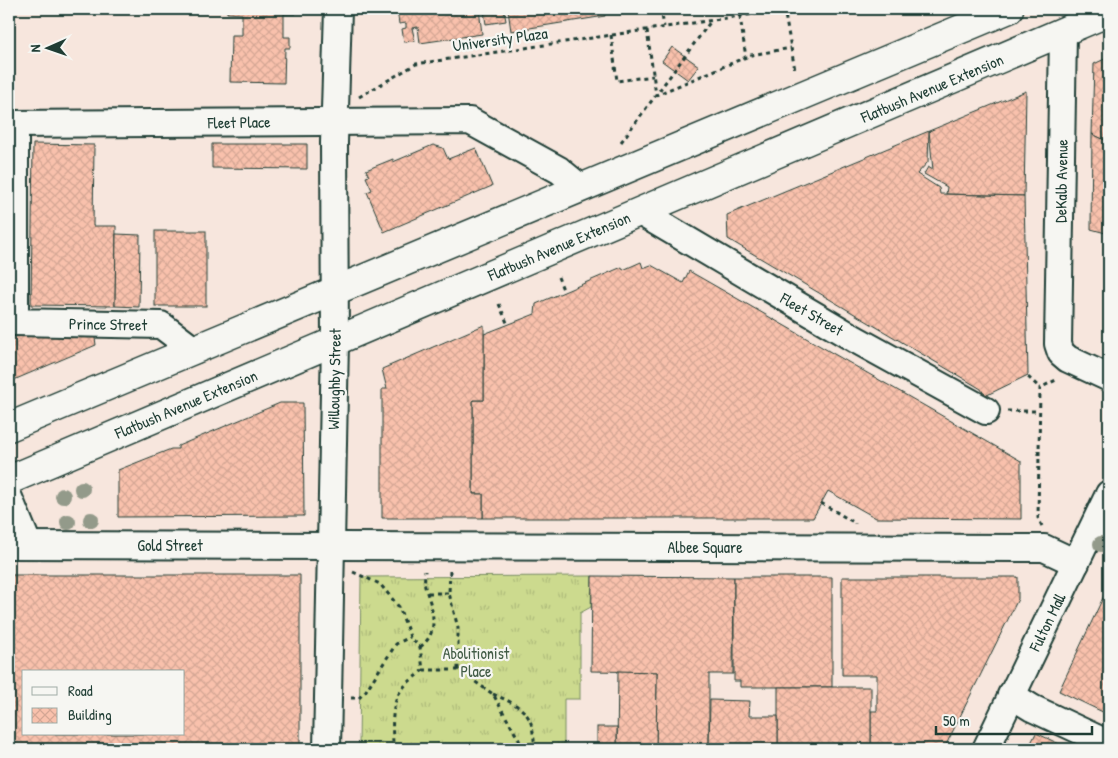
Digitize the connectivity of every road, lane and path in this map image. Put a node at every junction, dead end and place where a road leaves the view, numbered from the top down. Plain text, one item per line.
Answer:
1 (338, 9) edge
2 (661, 9) edge
3 (784, 9) edge
4 (788, 9) edge
5 (1009, 9) edge
6 (1109, 12) edge
7 (740, 16) junction
8 (712, 20) junction
9 (1063, 21) edge
10 (664, 27) junction
11 (647, 30) junction
12 (611, 35) junction
13 (791, 48) junction
14 (746, 58) junction
15 (795, 70) dead end
16 (653, 76) junction
17 (656, 95) junction
18 (357, 99) dead end
19 (334, 121) junction
20 (12, 124) edge
21 (621, 142) dead end
22 (580, 188) junction
23 (640, 212) junction
24 (558, 278) dead end
25 (334, 292) junction
26 (564, 292) dead end
27 (499, 304) dead end
28 (508, 325) dead end
29 (335, 341) junction
30 (194, 350) junction
31 (1061, 353) junction
32 (1028, 377) dead end
33 (1109, 378) edge
34 (1040, 388) junction
35 (986, 411) joint
36 (1039, 411) junction
37 (9, 427) edge
38 (9, 480) edge
39 (1109, 494) edge
40 (9, 498) edge
41 (821, 503) dead end
42 (855, 530) dead end
43 (1049, 531) dead end
44 (18, 544) edge
45 (330, 546) junction
46 (1076, 564) junction
47 (351, 571) dead end
48 (425, 571) dead end
49 (450, 571) dead end
50 (428, 593) junction
51 (450, 593) junction
52 (410, 637) junction
53 (420, 647) junction
54 (423, 670) junction
55 (458, 670) junction
56 (493, 694) junction
57 (1011, 695) junction
58 (349, 698) dead end
59 (1109, 744) edge
60 (327, 749) edge
61 (392, 749) edge
62 (524, 749) edge
63 (533, 749) edge
64 (986, 749) edge

1 - 19 street, Willoughby Street
2 - 10 path
3 - 4 path, University Plaza
3 - 7 path, University Plaza
3 - 13 path
5 - 22 main road
6 - 9 main road, Flatbush Avenue Extension
7 - 8 path, University Plaza
7 - 14 path
8 - 10 path, University Plaza
8 - 17 path
9 - 23 main road, Flatbush Avenue Extension
9 - 31 street, DeKalb Avenue
10 - 11 path, University Plaza
11 - 12 path, University Plaza
11 - 16 path
12 - 16 path
12 - 18 path, University Plaza
13 - 14 path
13 - 15 path
14 - 17 path
16 - 17 path
17 - 21 path
19 - 20 street, Fleet Place
19 - 22 street, Fleet Place
19 - 25 street, Willoughby Street
20 - 30 street, Prince Street
22 - 25 main road
23 - 29 main road, Flatbush Avenue Extension
23 - 35 street, Fleet Street
24 - 26 path
25 - 29 street, Willoughby Street
25 - 30 main road
27 - 28 path
29 - 38 main road, Flatbush Avenue Extension
29 - 45 street, Willoughby Street
30 - 37 main road
31 - 33 street
31 - 34 path
32 - 34 path
34 - 36 path
35 - 36 path
36 - 43 path
39 - 46 street, Fulton Mall
40 - 44 street
41 - 42 path
44 - 45 street, Gold Street
45 - 46 street, Albee Square
45 - 60 street, Willoughby Street
46 - 57 street, Fulton Mall
47 - 52 path
48 - 50 path
49 - 51 path
50 - 51 path
50 - 53 path
51 - 55 path
52 - 53 path
52 - 58 path
53 - 54 path
54 - 55 path
54 - 61 path
55 - 56 path
56 - 62 path
56 - 63 path
57 - 59 street
57 - 64 street, Fulton Mall

